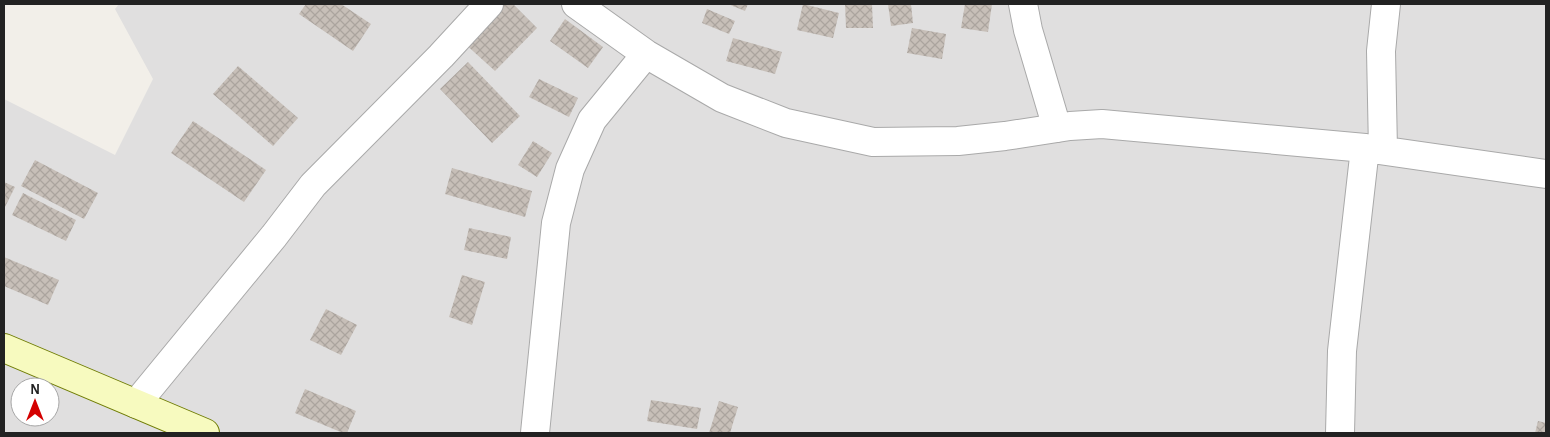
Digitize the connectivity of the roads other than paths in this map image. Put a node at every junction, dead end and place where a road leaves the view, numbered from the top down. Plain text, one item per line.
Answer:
1 (489, 4) edge
2 (576, 4) edge
3 (1023, 4) edge
4 (1386, 4) edge
5 (646, 54) junction
6 (1057, 128) junction
7 (1374, 149) junction
8 (1546, 174) edge
9 (4, 348) edge
10 (136, 404) junction
11 (205, 433) edge
12 (535, 433) edge
13 (1340, 433) edge

1 - 10 street
2 - 5 street
3 - 6 street
4 - 7 street
5 - 6 street
5 - 12 street
6 - 7 street
7 - 8 street
7 - 13 street
9 - 10 street
10 - 11 street

